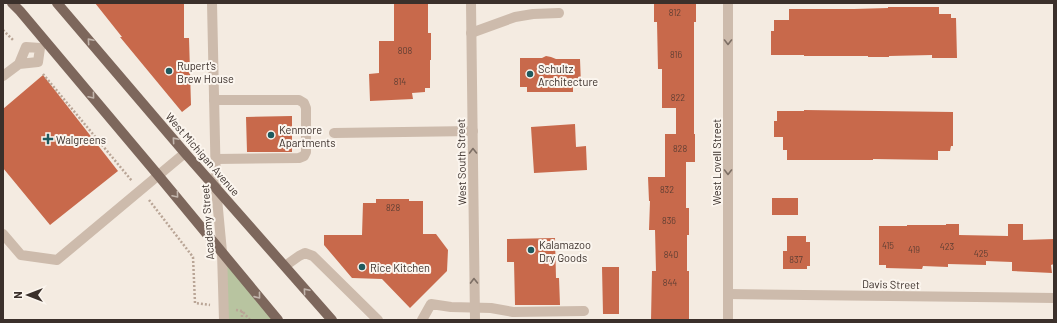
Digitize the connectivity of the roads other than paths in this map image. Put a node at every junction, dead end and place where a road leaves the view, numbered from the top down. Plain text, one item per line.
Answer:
1 (12, 3) edge
2 (212, 3) edge
3 (471, 3) edge
4 (728, 3) edge
5 (60, 4) edge
6 (559, 14) dead end
7 (471, 33) junction
8 (44, 45) junction
9 (15, 66) junction
10 (3, 76) edge
11 (214, 100) junction
12 (472, 131) junction
13 (334, 133) dead end
14 (185, 153) junction
15 (216, 159) junction
16 (158, 175) junction
17 (216, 188) junction
18 (3, 234) edge
19 (222, 252) junction
20 (285, 266) junction
21 (728, 294) junction
22 (1054, 298) edge
23 (474, 308) junction
24 (584, 311) dead end
25 (224, 320) edge
26 (278, 320) edge
27 (332, 320) edge
28 (378, 320) edge
29 (422, 320) edge
30 (475, 320) edge
31 (728, 320) edge

1 - 8 main road
2 - 11 street, Academy Street
3 - 7 street, West South Street
4 -> 21 street, West Lovell Street
14 -> 5 main road, West Michigan Avenue
6 - 7 street
7 - 12 street, West South Street
8 - 9 street
8 - 9 street
8 -> 16 main road
9 - 10 street
11 - 15 street, Academy Street
11 - 15 street
12 - 13 street
23 -> 12 street, West South Street
14 - 16 street
14 - 17 main road, West Michigan Avenue
15 - 17 street, Academy Street
16 - 18 street
16 -> 19 main road
17 - 19 street, Academy Street
17 - 20 main road, West Michigan Avenue
19 - 25 street, Academy Street
19 -> 26 main road
27 -> 20 main road, West Michigan Avenue
20 - 28 street
21 - 22 street, Davis Street
21 - 31 street, West Lovell Street
23 - 24 street
23 - 29 street
23 - 30 street, West South Street

